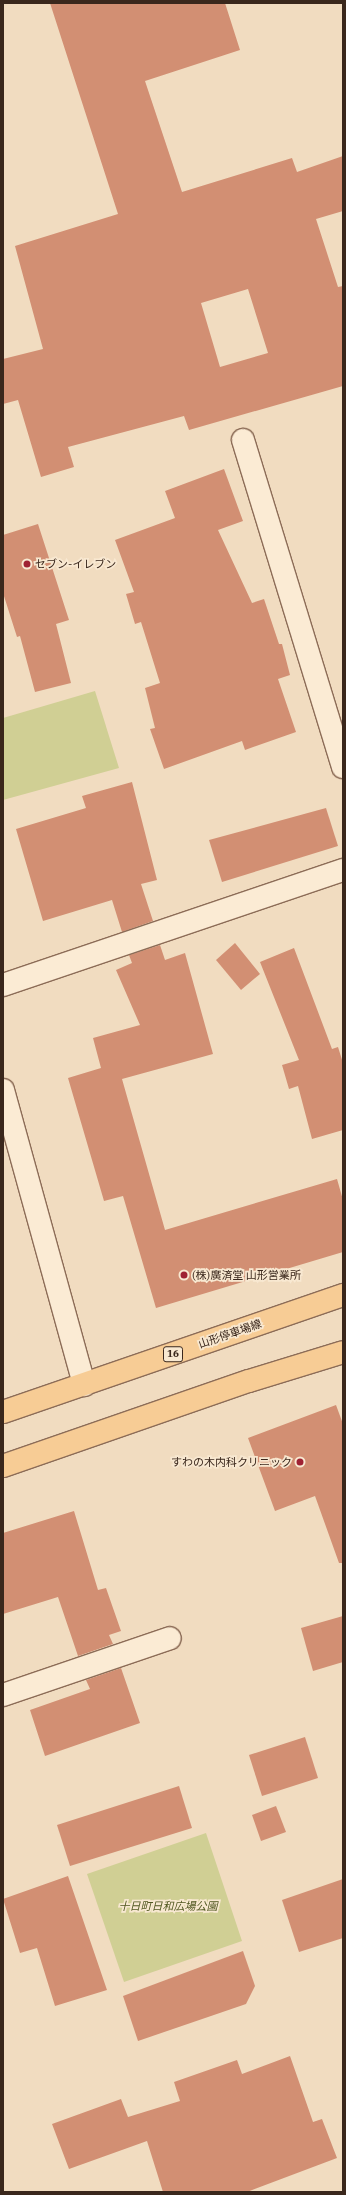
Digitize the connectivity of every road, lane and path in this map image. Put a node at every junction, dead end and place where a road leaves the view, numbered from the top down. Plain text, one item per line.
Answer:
1 (243, 440) dead end
2 (343, 767) edge
3 (343, 870) edge
4 (3, 985) edge
5 (3, 1090) edge
6 (343, 1295) edge
7 (343, 1352) edge
8 (84, 1385) junction
9 (3, 1412) edge
10 (3, 1466) edge
11 (170, 1638) dead end
12 (3, 1695) edge

1 - 2 street
3 - 4 street
5 - 8 street
6 - 8 main road, 山形停車場線 / 16
7 - 10 main road
8 - 9 main road, 山形停車場線 / 16
11 - 12 street

